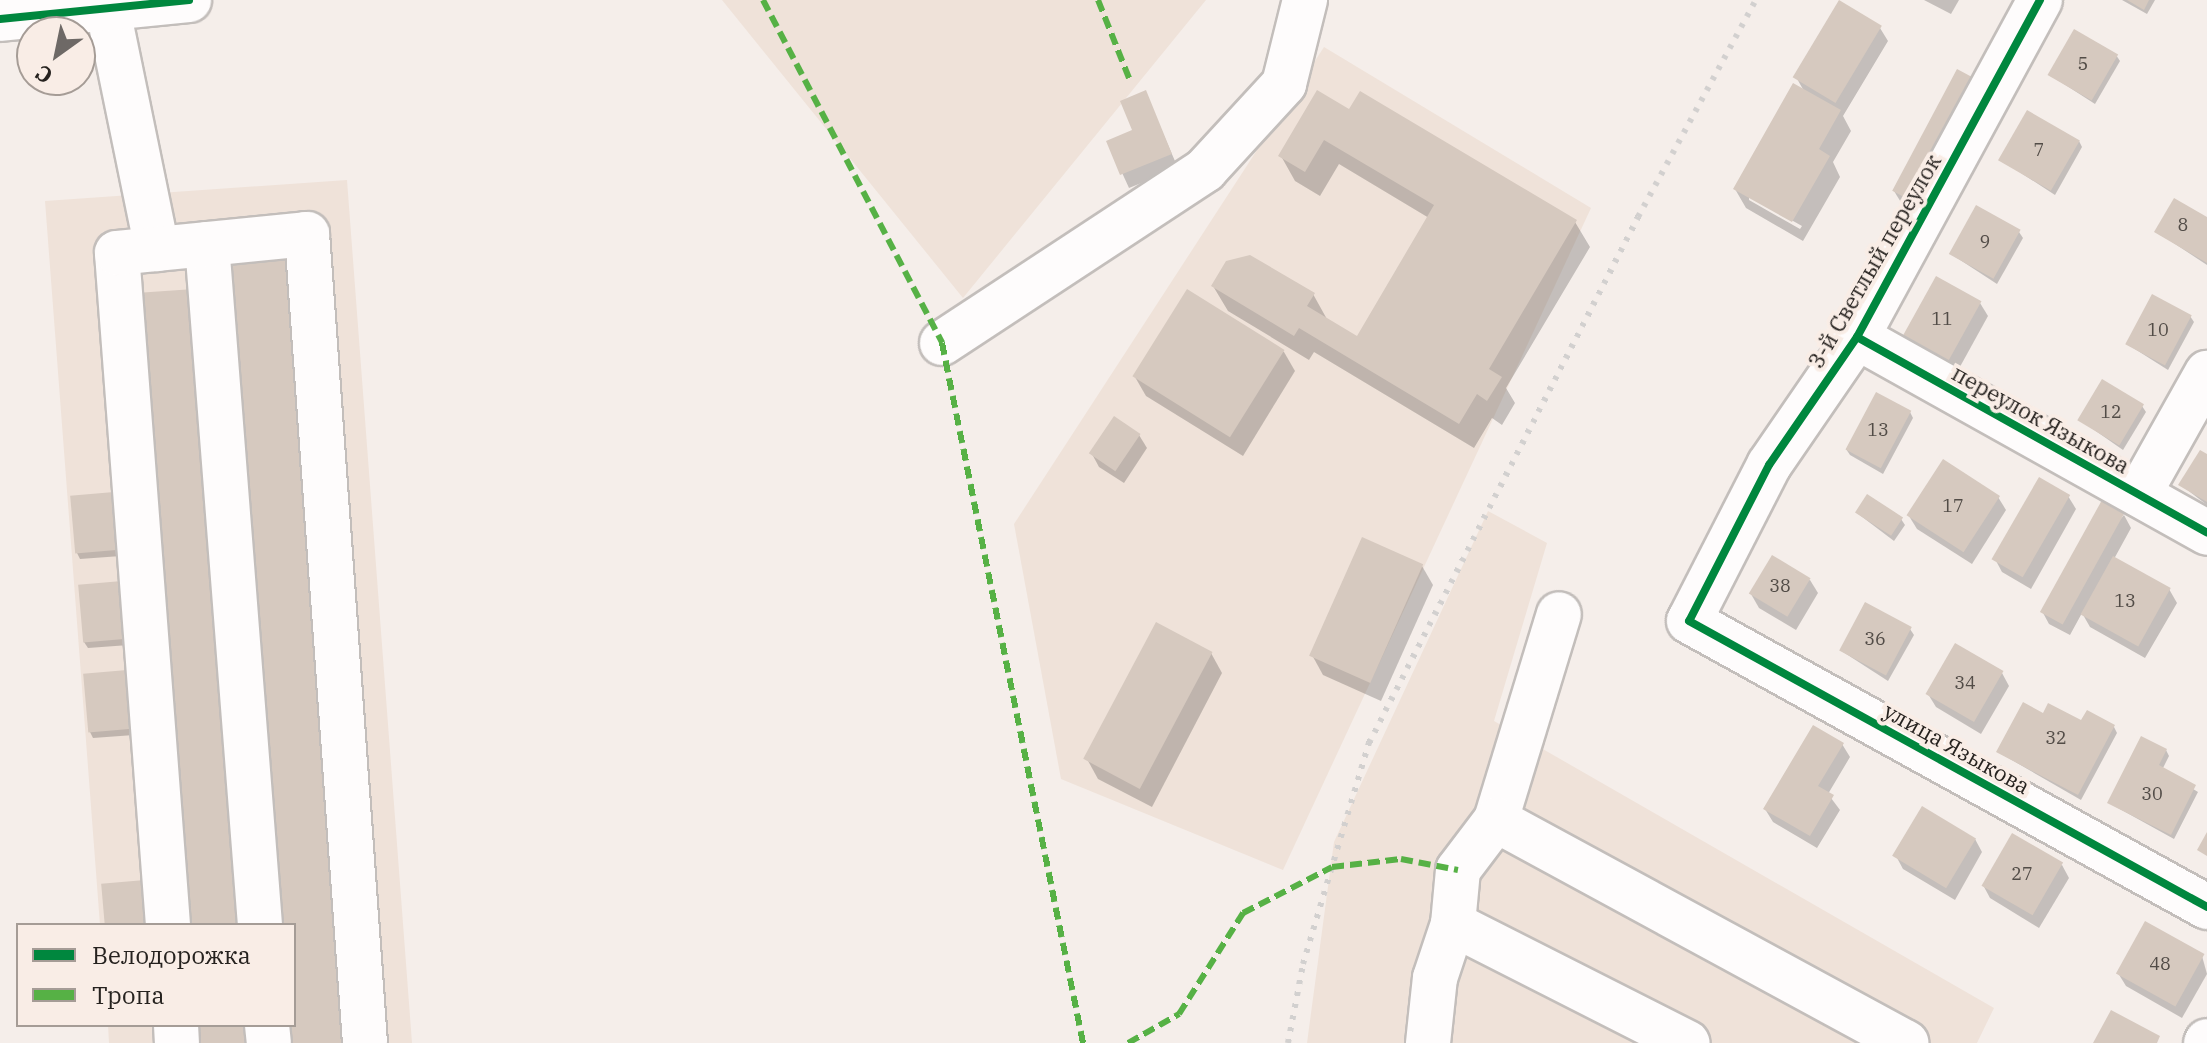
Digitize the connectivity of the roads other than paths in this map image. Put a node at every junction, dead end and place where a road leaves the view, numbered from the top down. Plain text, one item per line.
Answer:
1 (189, 0) edge
2 (1305, 0) edge
3 (2040, 0) edge
4 (108, 10) junction
5 (0, 19) edge
6 (207, 244) junction
7 (157, 249) junction
8 (1857, 337) junction
9 (942, 343) dead end
10 (2207, 373) edge
11 (2139, 494) junction
12 (2207, 533) edge
13 (1559, 614) dead end
14 (1689, 621) joint
15 (1496, 820) junction
16 (2207, 907) edge
17 (168, 923) edge
18 (260, 923) edge
19 (1453, 924) junction
20 (1431, 1041) edge
21 (365, 1043) edge
22 (1688, 1043) edge
23 (1906, 1043) edge

1 - 4 street
2 - 9 street
3 - 8 street, 3-й Светлый переулок
4 - 5 street
4 - 7 street
6 - 7 street
6 - 18 street
6 - 21 street
7 - 17 street
8 - 11 street, переулок Языкова
8 - 14 street, 3-й Светлый переулок
10 - 11 street
11 - 12 street, переулок Языкова
13 - 15 street
14 - 16 street, улица Языкова
15 - 19 street
15 - 23 street
19 - 20 street
19 - 22 street

